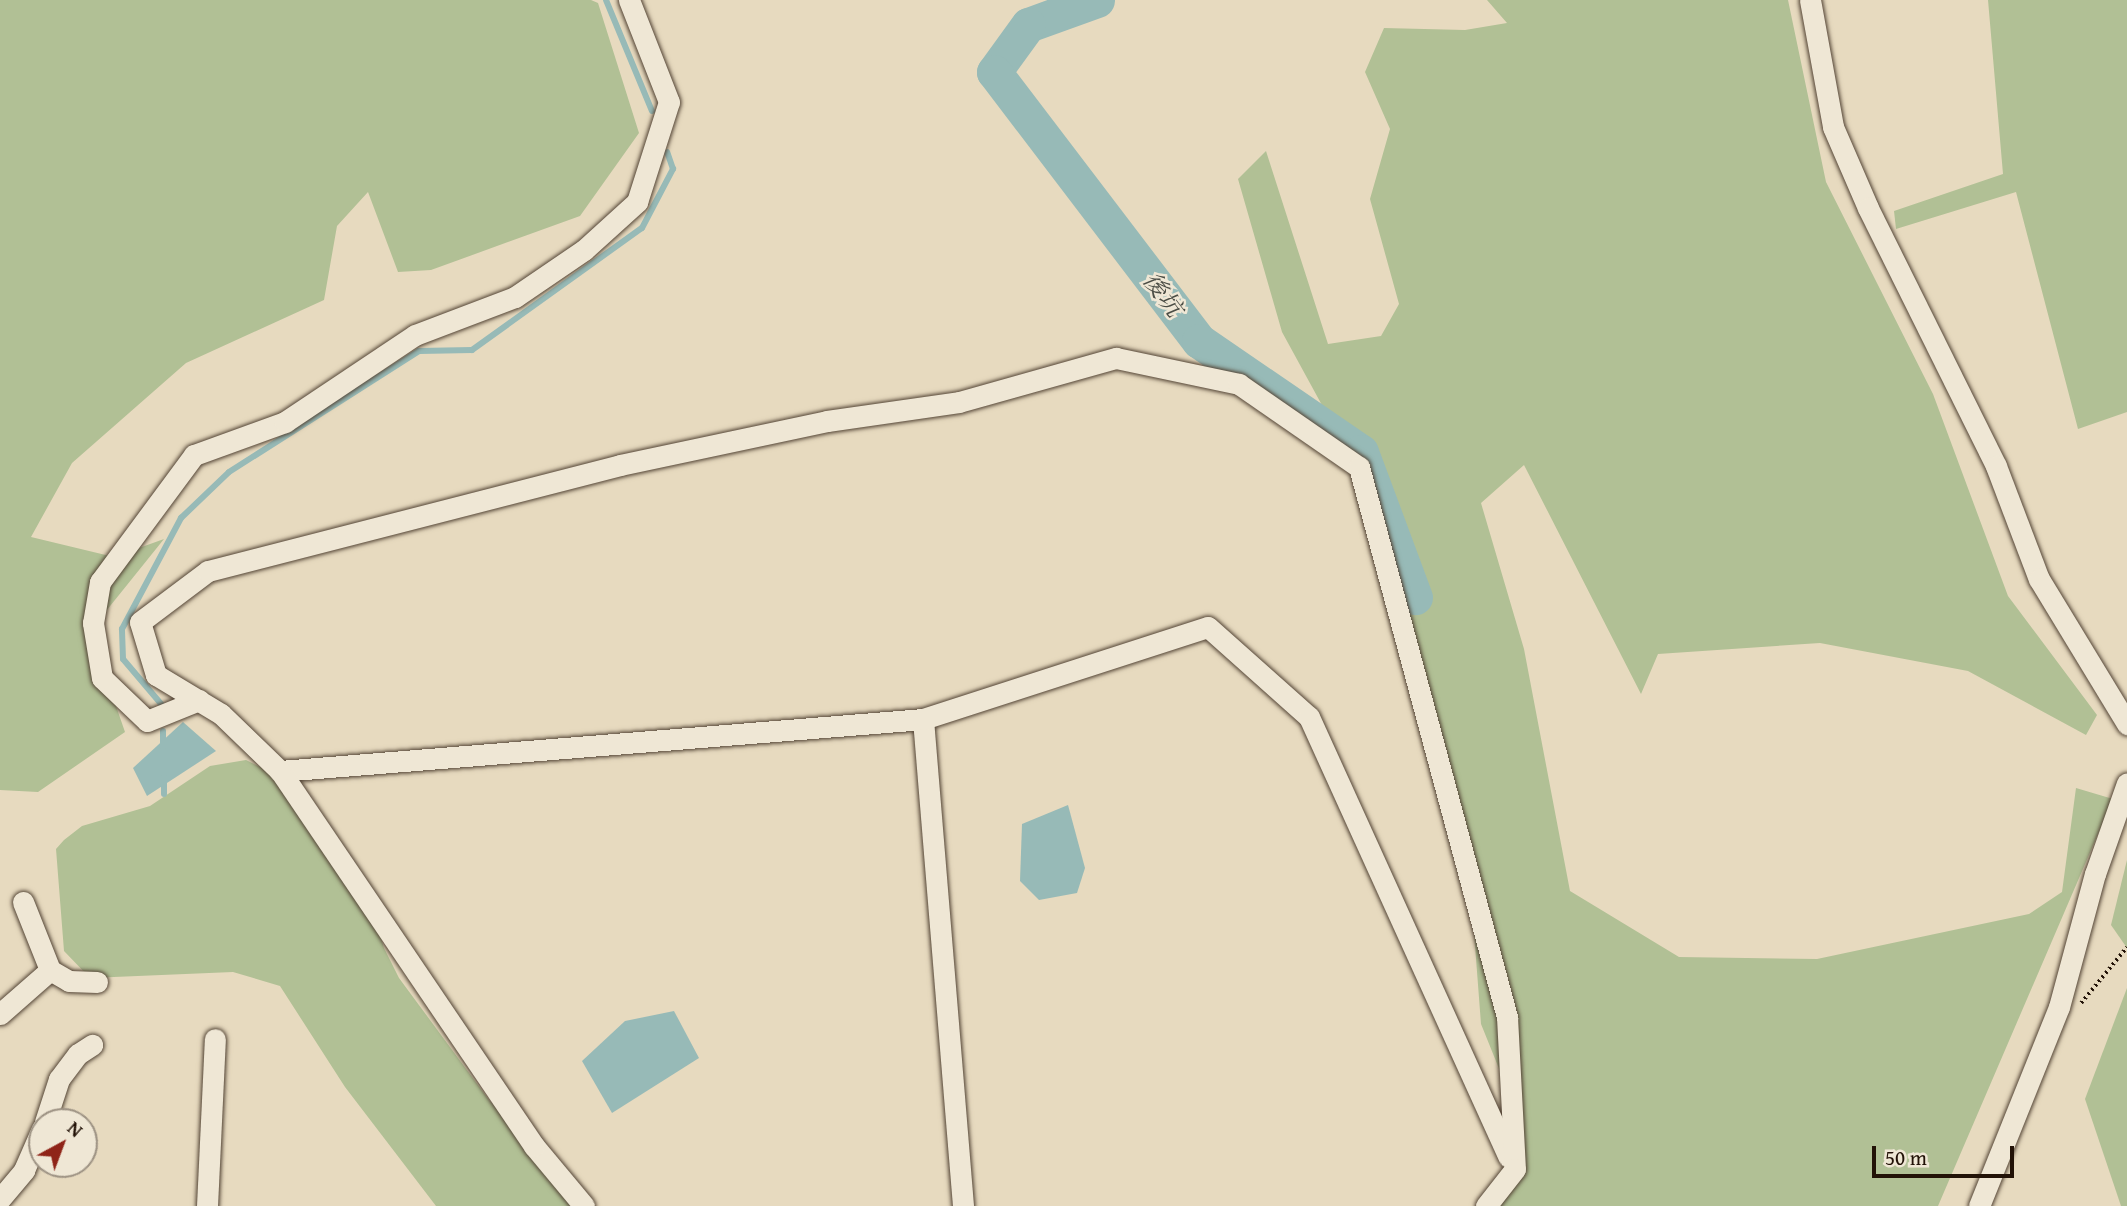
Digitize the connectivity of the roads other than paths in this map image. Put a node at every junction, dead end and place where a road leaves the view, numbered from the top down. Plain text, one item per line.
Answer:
1 (629, 0) edge
2 (1810, 0) edge
3 (199, 700) junction
4 (923, 719) junction
5 (2127, 724) edge
6 (281, 771) junction
7 (2127, 783) edge
8 (23, 902) dead end
9 (50, 970) junction
10 (97, 982) dead end
11 (0, 1014) edge
12 (215, 1039) dead end
13 (92, 1045) dead end
14 (50, 1108) edge
15 (28, 1161) edge
16 (1515, 1169) junction
17 (0, 1199) edge
18 (206, 1206) edge
19 (584, 1206) edge
20 (963, 1206) edge
21 (1486, 1206) edge
22 (1979, 1206) edge

1 - 3 street
2 - 5 street
3 - 6 street
3 - 16 street
4 - 6 street
4 - 16 street
4 - 20 street
6 - 19 street
7 - 22 street
8 - 9 street
9 - 10 street
9 - 11 street
12 - 18 street
13 - 14 street
15 - 17 street
16 - 21 street

